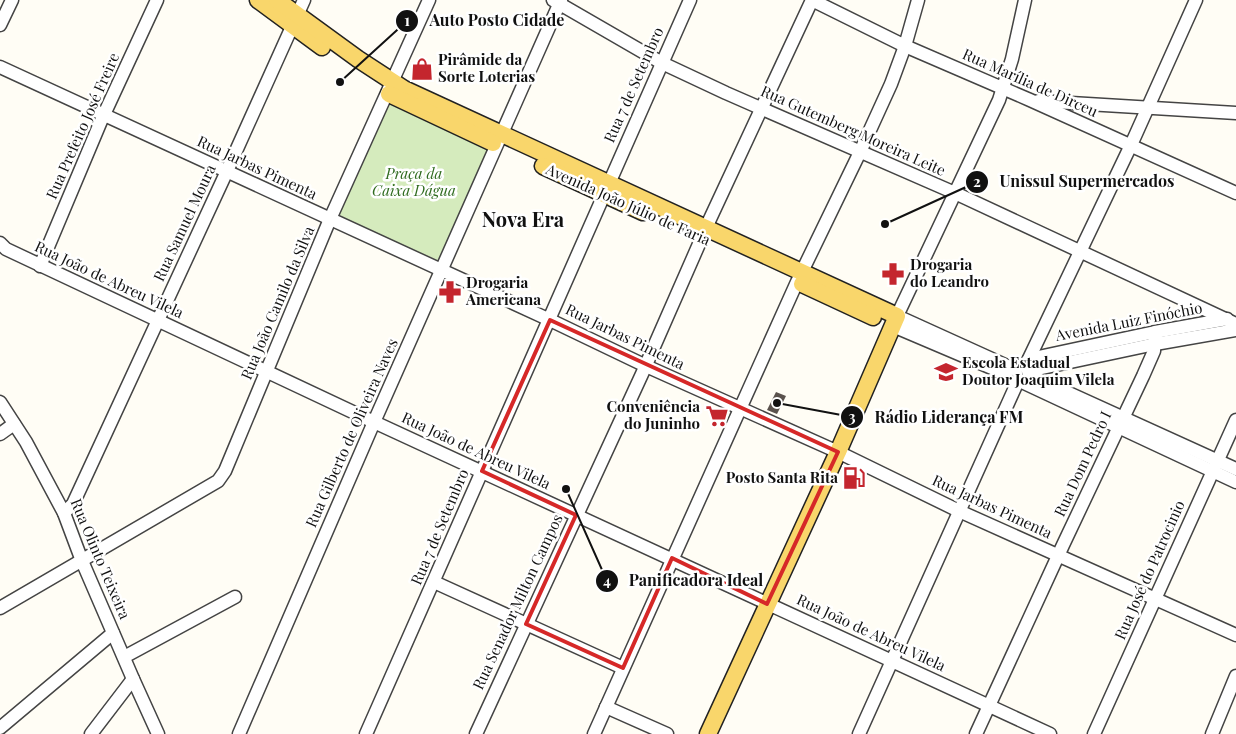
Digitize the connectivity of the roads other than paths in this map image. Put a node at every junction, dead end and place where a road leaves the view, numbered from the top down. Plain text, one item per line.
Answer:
1 (12, 0) edge
2 (157, 0) edge
3 (258, 0) edge
4 (277, 0) edge
5 (429, 0) edge
6 (690, 0) edge
7 (812, 0) edge
8 (918, 0) edge
9 (1025, 0) edge
10 (1196, 0) edge
11 (558, 1) edge
12 (298, 14) edge
13 (0, 25) edge
14 (905, 46) junction
15 (662, 64) junction
16 (0, 67) edge
17 (390, 88) junction
18 (1003, 88) junction
19 (1030, 100) junction
20 (761, 108) junction
21 (1148, 108) junction
22 (1236, 113) edge
23 (104, 115) junction
24 (499, 140) junction
25 (1131, 145) junction
26 (860, 152) junction
27 (227, 171) junction
28 (606, 189) junction
29 (955, 193) junction
30 (1236, 193) edge
31 (330, 219) junction
32 (704, 233) junction
33 (0, 243) edge
34 (1080, 251) junction
35 (40, 266) junction
36 (442, 271) junction
37 (799, 277) junction
38 (550, 320) junction
39 (158, 321) junction
40 (895, 321) junction
41 (1233, 321) edge
42 (1236, 330) edge
43 (1155, 338) junction
44 (646, 366) junction
45 (267, 371) junction
46 (1023, 373) junction
47 (0, 402) edge
48 (740, 409) junction
49 (1236, 420) edge
50 (374, 422) junction
51 (1120, 423) junction
52 (14, 424) junction
53 (0, 434) edge
54 (838, 452) junction
55 (1215, 466) junction
56 (1236, 469) edge
57 (482, 471) junction
58 (1236, 482) edge
59 (959, 511) junction
60 (64, 512) junction
61 (576, 515) junction
62 (1058, 556) junction
63 (672, 558) junction
64 (82, 561) junction
65 (434, 582) junction
66 (235, 597) dead end
67 (1154, 599) junction
68 (767, 604) junction
69 (0, 608) edge
70 (526, 624) junction
71 (113, 633) junction
72 (1236, 635) edge
73 (124, 658) junction
74 (892, 661) junction
75 (622, 668) junction
76 (1236, 676) edge
77 (133, 679) junction
78 (989, 706) junction
79 (606, 707) junction
80 (0, 728) edge
81 (91, 734) edge
82 (158, 734) edge
83 (238, 734) edge
84 (366, 734) edge
85 (476, 734) edge
86 (594, 734) edge
87 (667, 734) edge
88 (708, 734) edge
89 (859, 734) edge
90 (976, 734) edge
91 (1050, 734) edge
92 (1094, 734) edge
93 (1212, 734) edge

1 - 13 street
2 - 23 street, Rua Prefeito José Freire
3 - 12 main road, Avenida João Júlio de Faria
4 - 12 main road, Avenida João Júlio de Faria
5 - 17 street, Rua João Camilo da Silva
6 - 15 street, Rua 7 de Setembro
7 - 14 street, Rua Marília de Dirceu
7 - 20 street, Rua Senador Milton Campos
8 - 14 street
9 - 18 street
10 - 21 street
11 - 15 street, Rua Gutemberg Moreira Leite
11 - 24 street, Rua Gilberto de Oliveira Naves
12 - 17 main road, Avenida João Júlio de Faria
12 - 27 street, Rua Samuel Moura
14 - 18 street, Rua Marília de Dirceu
14 - 26 street
15 - 20 street, Rua Gutemberg Moreira Leite
15 - 28 street, Rua 7 de Setembro
16 - 23 street, Rua Jarbas Pimenta
17 - 24 main road, Avenida João Júlio de Faria
17 - 31 street, Rua João Camilo da Silva
18 - 19 street, Rua Marília de Dirceu
18 - 29 street
19 - 21 street
19 - 25 street, Rua Marília de Dirceu
20 - 26 street, Rua Gutemberg Moreira Leite
20 - 32 street, Rua Senador Milton Campos
21 - 22 street
21 - 25 street
23 - 27 street, Rua Jarbas Pimenta
23 - 35 street, Rua Prefeito José Freire
24 - 28 main road, Avenida João Júlio de Faria
24 - 36 street, Rua Gilberto de Oliveira Naves
25 - 30 street, Rua Marília de Dirceu
25 - 34 street
26 - 29 street, Rua Gutemberg Moreira Leite
26 - 37 street
27 - 31 street, Rua Jarbas Pimenta
27 - 39 street, Rua Samuel Moura
28 - 32 main road, Avenida João Júlio de Faria
28 - 38 street, Rua 7 de Setembro
29 - 34 street, Rua Gutemberg Moreira Leite
29 - 40 street
31 - 36 street, Rua Jarbas Pimenta
31 - 45 street, Rua João Camilo da Silva
32 - 37 main road, Avenida João Júlio de Faria
32 - 44 street, Rua Senador Milton Campos
33 - 35 street, Rua João de Abreu Vilela
34 - 41 street, Rua Gutemberg Moreira Leite
34 - 46 street
35 - 39 street, Rua João de Abreu Vilela
36 - 38 street, Rua Jarbas Pimenta
36 - 50 street, Rua Gilberto de Oliveira Naves
37 - 40 main road, Avenida João Júlio de Faria
37 - 48 street
38 - 44 street, Rua Jarbas Pimenta
38 - 57 street, Rua 7 de Setembro
39 - 45 street, Rua João de Abreu Vilela
39 - 60 street, Rua Samuel Moura
40 - 46 street, Avenida João Júlio de Faria
40 - 54 main road
41 - 43 street, Avenida Luiz Finóchio
42 - 43 street, Avenida Luiz Finóchio
43 - 46 street, Avenida Luiz Finóchio
43 - 51 street, Rua Dom Pedro I
44 - 48 street, Rua Jarbas Pimenta
44 - 61 street, Rua Senador Milton Campos
45 - 50 street, Rua João de Abreu Vilela
45 - 64 street, Rua João Camilo da Silva
46 - 51 street, Avenida João Júlio de Faria
46 - 59 street
47 - 52 street, Rua Olinto Teixeira
48 - 54 street, Rua Jarbas Pimenta
48 - 63 street
49 - 55 street, Rua José do Patrocinio
50 - 57 street, Rua João de Abreu Vilela
50 - 83 street, Rua Gilberto de Oliveira Naves
51 - 55 street, Avenida João Júlio de Faria
51 - 62 street, Rua Dom Pedro I
52 - 53 street
52 - 60 street, Rua Olinto Teixeira
54 - 59 street, Rua Jarbas Pimenta
54 - 68 main road
55 - 56 street, Avenida João Júlio de Faria
55 - 58 street, Avenida João Júlio de Faria
55 - 67 street, Rua José do Patrocinio
57 - 61 street, Rua João de Abreu Vilela
57 - 65 street, Rua 7 de Setembro
59 - 62 street, Rua Jarbas Pimenta
59 - 74 street
60 - 64 street, Rua Olinto Teixeira
61 - 63 street, Rua João de Abreu Vilela
61 - 70 street, Rua Senador Milton Campos
62 - 67 street, Rua Jarbas Pimenta
62 - 78 street, Rua Dom Pedro I
63 - 68 street, Rua João de Abreu Vilela
63 - 75 street
64 - 69 street
64 - 71 street, Rua Olinto Teixeira
65 - 70 street
65 - 84 street, Rua 7 de Setembro
66 - 73 street
67 - 72 street, Rua Jarbas Pimenta
67 - 92 street, Rua José do Patrocinio
68 - 74 street, Rua João de Abreu Vilela
68 - 88 main road
70 - 75 street
70 - 85 street, Rua Senador Milton Campos
71 - 73 street, Rua Olinto Teixeira
71 - 80 street
73 - 77 street, Rua Olinto Teixeira
74 - 78 street, Rua João de Abreu Vilela
74 - 89 street
75 - 79 street
76 - 93 street
77 - 81 street
77 - 82 street, Rua Olinto Teixeira
78 - 90 street, Rua Dom Pedro I
78 - 91 street, Rua João de Abreu Vilela
79 - 86 street
79 - 87 street

